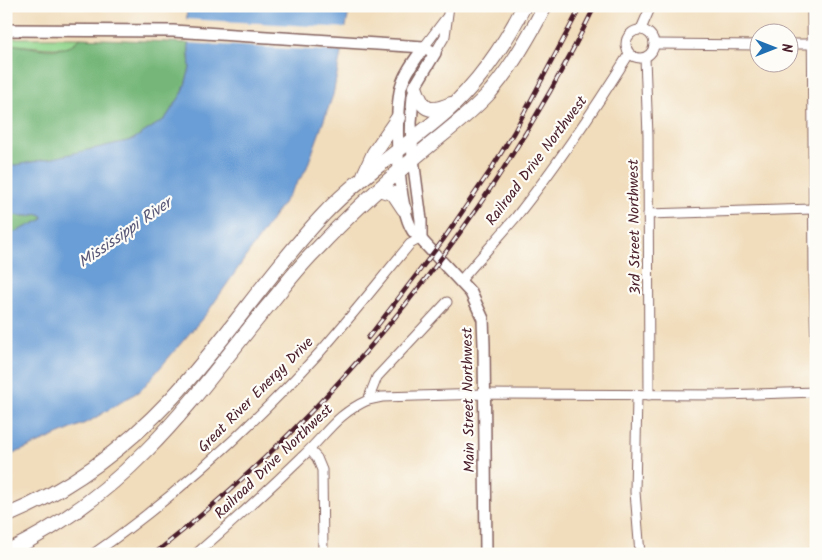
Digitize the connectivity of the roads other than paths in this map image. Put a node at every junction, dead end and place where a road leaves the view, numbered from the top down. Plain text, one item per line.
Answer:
1 (450, 6) edge
2 (524, 6) edge
3 (544, 6) edge
4 (651, 6) edge
5 (812, 6) edge
6 (448, 16) junction
7 (641, 29) junction
8 (6, 30) edge
9 (655, 44) junction
10 (800, 44) edge
11 (814, 44) edge
12 (398, 45) junction
13 (750, 45) edge
14 (424, 47) junction
15 (435, 53) junction
16 (629, 54) junction
17 (645, 58) junction
18 (409, 70) junction
19 (416, 87) junction
20 (458, 100) junction
21 (398, 118) junction
22 (411, 140) junction
23 (398, 149) junction
24 (413, 159) junction
25 (400, 170) junction
26 (363, 177) junction
27 (379, 189) junction
28 (813, 209) junction
29 (404, 210) junction
30 (648, 214) junction
31 (421, 238) junction
32 (461, 280) junction
33 (447, 302) dead end
34 (816, 349) edge
35 (816, 392) edge
36 (485, 394) junction
37 (649, 395) junction
38 (636, 396) junction
39 (368, 400) junction
40 (310, 450) junction
41 (6, 516) edge
42 (6, 552) edge
43 (93, 554) edge
44 (196, 554) edge
45 (323, 554) edge
46 (486, 554) edge
47 (640, 554) edge

1 - 6 street, Main Street Northwest
2 - 20 highway
3 - 24 highway
4 - 7 street
5 - 11 street
6 - 14 street, Main Street Northwest
6 - 15 street, Main Street Northwest
7 - 9 street
7 - 16 street
8 - 12 main road
9 - 13 street
9 - 17 street
10 - 11 street
11 - 28 street
12 - 14 main road
12 - 18 main road
14 - 15 main road
14 - 18 main road, Main Street Northwest
15 - 19 main road, Main Street Northwest
16 - 17 street
16 - 32 street, Railroad Drive Northwest
17 - 30 street, 3rd Street Northwest
18 - 21 main road, Main Street Northwest
19 - 20 highway
19 - 22 main road, Main Street Northwest
20 - 22 highway
21 - 23 main road, Main Street Northwest
21 - 26 highway
22 - 23 highway
22 - 24 main road, Main Street Northwest
23 - 25 main road, Main Street Northwest
23 - 26 highway
24 - 25 highway
24 - 31 main road, Main Street Northwest
25 - 27 highway
25 - 29 main road, Main Street Northwest
26 - 41 highway
27 - 29 highway
27 - 42 highway
28 - 30 street
28 - 34 street
29 - 31 main road, Main Street Northwest
30 - 37 street, 3rd Street Northwest
31 - 32 main road, Main Street Northwest
31 - 43 street, Great River Energy Drive
32 - 36 main road, Main Street Northwest
33 - 39 street
35 - 37 street
36 - 38 street
36 - 39 street
36 - 46 main road, Main Street Northwest
37 - 38 street
38 - 47 street
39 - 40 street, Railroad Drive Northwest
40 - 44 street, Railroad Drive Northwest
40 - 45 street

